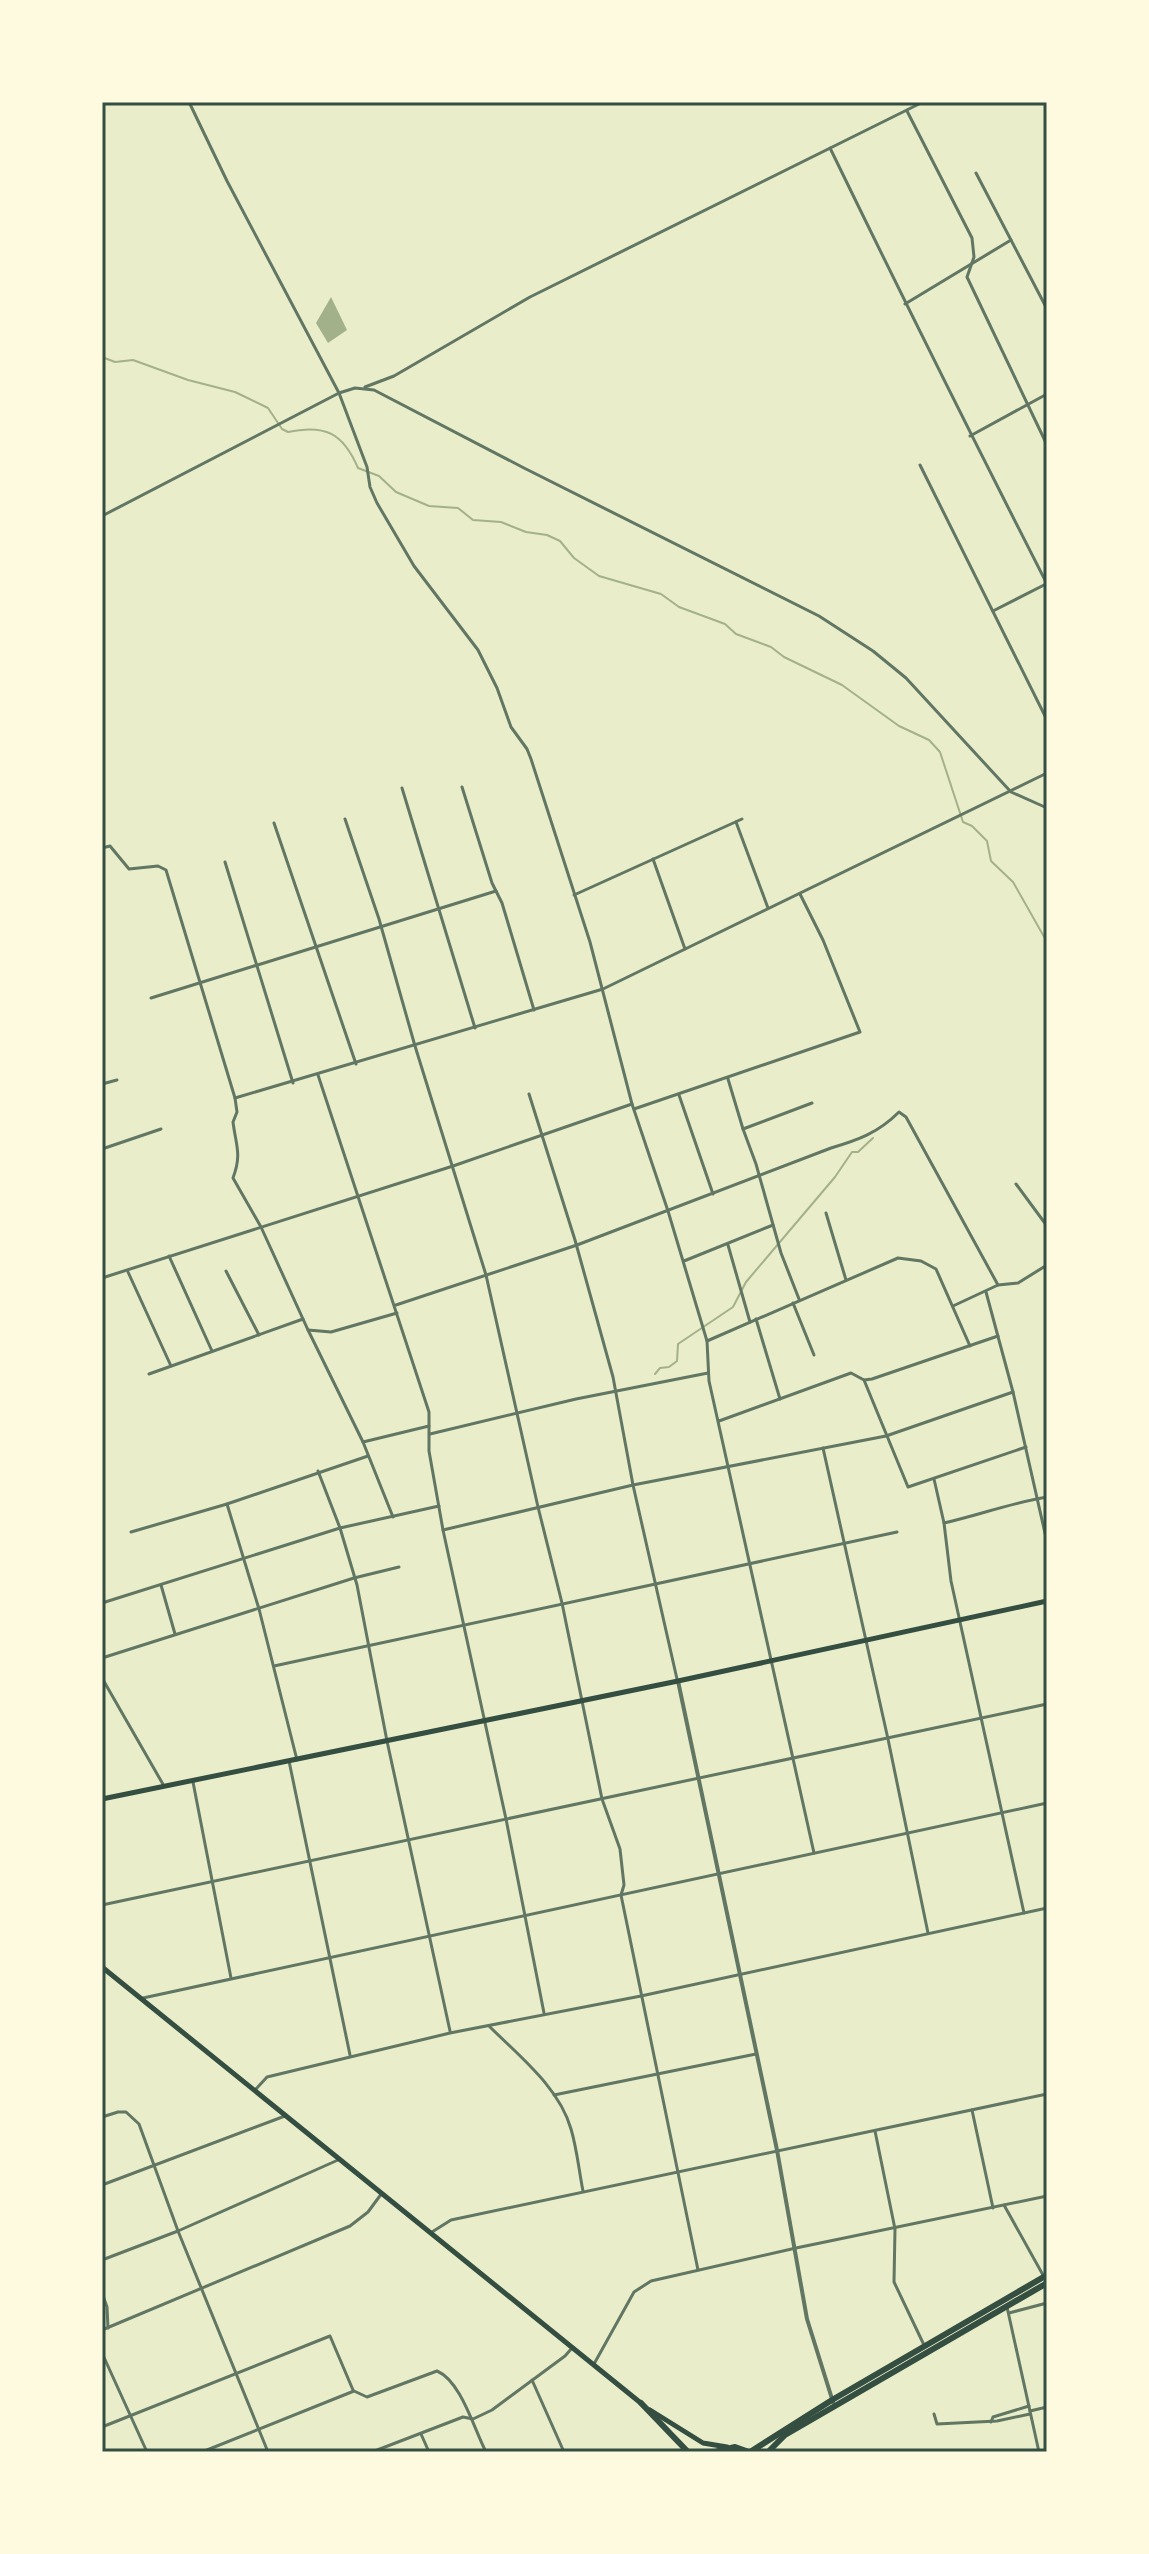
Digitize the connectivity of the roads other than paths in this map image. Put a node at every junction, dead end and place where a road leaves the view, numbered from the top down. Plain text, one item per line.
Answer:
1 (189, 102) edge
2 (923, 102) edge
3 (907, 110) junction
4 (830, 148) junction
5 (976, 173) dead end
6 (1011, 240) junction
7 (970, 266) junction
8 (905, 304) junction
9 (1047, 309) edge
10 (365, 387) junction
11 (339, 393) junction
12 (1047, 394) edge
13 (1028, 405) junction
14 (970, 436) junction
15 (1047, 445) edge
16 (920, 465) dead end
17 (102, 516) edge
18 (1047, 584) edge
19 (993, 611) junction
20 (1047, 720) edge
21 (1047, 773) edge
22 (462, 787) dead end
23 (402, 788) dead end
24 (1011, 792) junction
25 (1047, 808) edge
26 (345, 819) dead end
27 (742, 819) dead end
28 (736, 822) junction
29 (274, 823) dead end
30 (102, 848) edge
31 (653, 859) junction
32 (225, 862) dead end
33 (496, 891) junction
34 (800, 894) junction
35 (574, 895) junction
36 (438, 909) junction
37 (768, 909) junction
38 (380, 927) junction
39 (316, 947) junction
40 (685, 949) junction
41 (256, 966) junction
42 (199, 984) junction
43 (603, 989) junction
44 (151, 998) dead end
45 (534, 1010) junction
46 (475, 1028) junction
47 (415, 1046) junction
48 (356, 1064) junction
49 (318, 1075) junction
50 (728, 1079) junction
51 (117, 1080) dead end
52 (293, 1083) junction
53 (102, 1084) edge
54 (529, 1094) dead end
55 (679, 1095) junction
56 (235, 1098) junction
57 (812, 1103) dead end
58 (633, 1106) junction
59 (161, 1129) dead end
60 (743, 1129) junction
61 (543, 1136) junction
62 (102, 1149) edge
63 (453, 1166) junction
64 (760, 1175) junction
65 (1016, 1184) dead end
66 (713, 1194) junction
67 (359, 1196) junction
68 (668, 1211) junction
69 (826, 1213) dead end
70 (773, 1225) junction
71 (1047, 1226) edge
72 (261, 1227) junction
73 (728, 1243) junction
74 (577, 1245) junction
75 (169, 1256) junction
76 (683, 1261) junction
77 (1047, 1265) edge
78 (127, 1270) junction
79 (226, 1271) dead end
80 (486, 1275) junction
81 (102, 1278) edge
82 (846, 1280) junction
83 (998, 1285) junction
84 (986, 1292) junction
85 (800, 1300) junction
86 (793, 1303) junction
87 (396, 1305) junction
88 (953, 1306) junction
89 (398, 1313) junction
90 (303, 1319) junction
91 (756, 1319) junction
92 (750, 1322) junction
93 (308, 1330) junction
94 (259, 1335) junction
95 (998, 1336) junction
96 (707, 1341) junction
97 (970, 1346) junction
98 (212, 1351) junction
99 (814, 1355) dead end
100 (171, 1366) junction
101 (709, 1373) junction
102 (149, 1374) dead end
103 (864, 1380) junction
104 (616, 1392) junction
105 (1013, 1392) junction
106 (780, 1399) junction
107 (518, 1414) junction
108 (719, 1421) junction
109 (430, 1426) junction
110 (430, 1434) junction
111 (886, 1436) junction
112 (363, 1442) junction
113 (1026, 1447) junction
114 (823, 1448) junction
115 (368, 1456) junction
116 (729, 1467) junction
117 (318, 1471) junction
118 (934, 1479) junction
119 (633, 1485) junction
120 (1047, 1497) edge
121 (1038, 1499) junction
122 (227, 1504) junction
123 (439, 1506) junction
124 (538, 1507) junction
125 (393, 1517) junction
126 (944, 1523) junction
127 (340, 1528) junction
128 (443, 1530) junction
129 (131, 1532) dead end
130 (897, 1532) dead end
131 (1047, 1542) edge
132 (844, 1545) junction
133 (245, 1560) junction
134 (750, 1562) junction
135 (399, 1567) dead end
136 (354, 1578) junction
137 (161, 1585) junction
138 (656, 1585) junction
139 (1047, 1601) edge
140 (102, 1603) edge
141 (562, 1603) junction
142 (259, 1609) junction
143 (961, 1620) junction
144 (464, 1624) junction
145 (175, 1634) junction
146 (866, 1641) junction
147 (367, 1646) junction
148 (102, 1658) edge
149 (771, 1661) junction
150 (274, 1666) junction
151 (102, 1678) edge
152 (678, 1681) junction
153 (582, 1701) junction
154 (1047, 1704) edge
155 (983, 1718) junction
156 (484, 1721) junction
157 (888, 1739) junction
158 (387, 1741) junction
159 (793, 1759) junction
160 (297, 1760) junction
161 (289, 1761) junction
162 (699, 1779) junction
163 (193, 1781) junction
164 (165, 1787) junction
165 (102, 1799) edge
166 (602, 1799) junction
167 (1047, 1803) edge
168 (1003, 1813) junction
169 (506, 1819) junction
170 (907, 1833) junction
171 (408, 1840) junction
172 (814, 1853) junction
173 (310, 1860) junction
174 (719, 1874) junction
175 (212, 1881) junction
176 (621, 1895) junction
177 (102, 1905) edge
178 (1047, 1908) edge
179 (1024, 1913) junction
180 (524, 1916) junction
181 (928, 1933) junction
182 (429, 1936) junction
183 (329, 1957) junction
184 (102, 1967) edge
185 (740, 1974) junction
186 (231, 1978) junction
187 (641, 1996) junction
188 (143, 1998) junction
189 (544, 2013) junction
190 (488, 2025) junction
191 (450, 2033) junction
192 (756, 2054) junction
193 (351, 2057) junction
194 (657, 2074) junction
195 (256, 2089) junction
196 (1047, 2094) edge
197 (554, 2095) junction
198 (972, 2110) junction
199 (287, 2115) junction
200 (102, 2117) edge
201 (875, 2131) junction
202 (777, 2150) junction
203 (340, 2159) junction
204 (155, 2165) junction
205 (677, 2172) junction
206 (102, 2185) edge
207 (583, 2191) junction
208 (382, 2193) junction
209 (1047, 2196) edge
210 (1004, 2205) junction
211 (993, 2208) junction
212 (895, 2229) junction
213 (178, 2231) junction
214 (432, 2233) junction
215 (796, 2248) junction
216 (102, 2260) edge
217 (698, 2270) junction
218 (1046, 2278) edge
219 (202, 2290) junction
220 (102, 2293) edge
221 (1047, 2303) edge
222 (1006, 2307) junction
223 (108, 2328) junction
224 (102, 2330) edge
225 (572, 2348) junction
226 (926, 2349) junction
227 (102, 2353) edge
228 (593, 2365) junction
229 (237, 2373) junction
230 (532, 2380) junction
231 (354, 2391) junction
232 (641, 2403) junction
233 (834, 2403) junction
234 (1029, 2406) junction
235 (1047, 2407) edge
236 (1031, 2413) junction
237 (934, 2414) dead end
238 (132, 2416) junction
239 (473, 2419) junction
240 (991, 2422) junction
241 (102, 2427) edge
242 (258, 2428) junction
243 (420, 2432) junction
244 (727, 2447) junction
245 (147, 2452) edge
246 (202, 2452) edge
247 (268, 2452) edge
248 (372, 2452) edge
249 (429, 2452) edge
250 (486, 2452) edge
251 (564, 2452) edge
252 (688, 2452) edge
253 (715, 2452) edge
254 (750, 2452) edge
255 (768, 2452) edge
256 (1039, 2452) edge

1 - 11 street
2 - 3 street
3 - 4 street
3 - 7 street
4 - 8 street
4 - 10 street
5 - 6 street
6 - 7 street
6 - 9 street
7 - 8 street
7 - 13 street
8 - 14 street
10 - 11 street
10 - 24 street
11 - 17 street
11 - 35 street
12 - 13 street
13 - 14 street
13 - 15 street
14 - 18 street
16 - 19 street
18 - 19 street
19 - 20 street
21 - 24 street
22 - 33 street
23 - 36 street
24 - 25 street
24 - 34 street
26 - 38 street
27 - 28 street
28 - 31 street
28 - 37 street
29 - 39 street
30 - 42 street
31 - 35 street
31 - 40 street
32 - 41 street
33 - 36 street
33 - 45 street
34 - 37 street
34 - 50 street
35 - 43 street
36 - 38 street
36 - 46 street
37 - 40 street
38 - 39 street
38 - 47 street
39 - 41 street
39 - 48 street
40 - 43 street
41 - 42 street
41 - 52 street
42 - 44 street
42 - 56 street
43 - 45 street
43 - 58 street
45 - 46 street
46 - 47 street
47 - 48 street
47 - 63 street
48 - 49 street
49 - 52 street
49 - 67 street
50 - 55 street
50 - 60 street
51 - 53 street
52 - 56 street
54 - 61 street
55 - 58 street
55 - 66 street
56 - 72 street
57 - 60 street
58 - 61 street
58 - 68 street
59 - 62 street
60 - 64 street
61 - 63 street
61 - 74 street
63 - 67 street
63 - 80 street
64 - 66 street
64 - 70 street
64 - 83 street
65 - 71 street
66 - 68 street
67 - 72 street
67 - 87 street
68 - 74 street
68 - 76 street
69 - 82 street
70 - 73 street
70 - 85 street
72 - 75 street
72 - 90 street
73 - 76 street
73 - 92 street
74 - 80 street
74 - 104 street
75 - 78 street
75 - 98 street
76 - 96 street
77 - 83 street
78 - 81 street
78 - 100 street
79 - 94 street
80 - 87 street
80 - 107 street
82 - 85 street
82 - 88 street
83 - 84 street
84 - 88 street
84 - 95 street
85 - 86 street
86 - 91 street
86 - 99 street
87 - 89 street
88 - 97 street
89 - 93 street
89 - 109 street
90 - 93 street
90 - 94 street
91 - 92 street
91 - 106 street
92 - 96 street
93 - 112 street
94 - 98 street
95 - 97 street
95 - 105 street
96 - 101 street
97 - 103 street
98 - 100 street
100 - 102 street
101 - 104 street
101 - 108 street
103 - 106 street
103 - 111 street
104 - 107 street
104 - 119 street
105 - 111 street
105 - 113 street
106 - 108 street
107 - 110 street
107 - 124 street
108 - 116 street
109 - 110 street
109 - 112 street
110 - 123 street
111 - 114 street
111 - 118 street
112 - 115 street
113 - 118 street
113 - 121 street
114 - 116 street
114 - 132 street
115 - 117 street
115 - 125 street
116 - 119 street
116 - 134 street
117 - 122 street
117 - 127 street
118 - 126 street
119 - 124 street
119 - 138 street
120 - 121 street
121 - 126 street
121 - 131 street
122 - 129 street
122 - 133 street
123 - 125 street
123 - 128 street
124 - 128 street
124 - 141 street
125 - 127 street
126 - 143 street
127 - 133 street
127 - 136 street
128 - 144 street
130 - 132 street
132 - 134 street
132 - 146 street
133 - 137 street
133 - 142 street
134 - 138 street
134 - 149 street
135 - 136 street
136 - 142 street
136 - 147 street
137 - 140 street
137 - 145 street
138 - 141 street
138 - 152 street
139 - 143 main road
141 - 144 street
141 - 153 street
142 - 145 street
142 - 150 street
143 - 146 main road
143 - 155 street
144 - 147 street
144 - 156 street
145 - 148 street
146 - 149 main road
146 - 157 street
147 - 150 street
147 - 158 street
149 - 152 main road
149 - 159 street
150 - 160 street
151 - 164 street
152 - 153 main road
152 - 162 street
153 - 156 main road
153 - 166 street
154 - 155 street
155 - 157 street
155 - 168 street
156 - 158 main road
156 - 169 street
157 - 159 street
157 - 170 street
158 - 160 main road
158 - 171 street
159 - 162 street
159 - 172 street
160 - 161 main road
161 - 163 main road
161 - 173 street
162 - 166 street
162 - 174 street
163 - 164 main road
163 - 175 street
164 - 165 main road
166 - 169 street
166 - 176 street
167 - 168 street
168 - 170 street
168 - 179 street
169 - 171 street
169 - 180 street
170 - 172 street
170 - 181 street
171 - 173 street
171 - 182 street
172 - 174 street
173 - 175 street
173 - 183 street
174 - 176 street
174 - 185 street
175 - 177 street
175 - 186 street
176 - 180 street
176 - 187 street
178 - 179 street
179 - 181 street
180 - 182 street
180 - 189 street
181 - 185 street
182 - 183 street
182 - 191 street
183 - 186 street
183 - 193 street
184 - 188 main road
185 - 187 street
185 - 192 street
186 - 188 street
187 - 189 street
187 - 194 street
188 - 195 main road
189 - 190 street
190 - 191 street
190 - 197 street
191 - 193 street
192 - 194 street
192 - 202 street
193 - 195 street
194 - 197 street
194 - 205 street
195 - 199 main road
196 - 198 street
197 - 207 street
198 - 201 street
198 - 211 street
199 - 203 main road
199 - 204 street
200 - 204 street
201 - 202 street
201 - 212 street
202 - 205 street
202 - 215 street
203 - 208 main road
203 - 213 street
204 - 206 street
204 - 213 street
205 - 207 street
205 - 217 street
207 - 214 street
208 - 214 main road
208 - 219 street
209 - 210 street
210 - 211 street
210 - 218 street
211 - 212 street
212 - 215 street
212 - 226 street
213 - 216 street
213 - 219 street
214 - 225 main road
215 - 217 street
215 - 233 street
217 - 228 street
218 - 222 highway
219 - 223 street
219 - 229 street
220 - 223 street
221 - 222 street
222 - 226 highway
222 - 234 street
223 - 224 street
225 - 228 main road
225 - 230 street
226 - 233 highway
227 - 238 street
228 - 232 main road
229 - 231 street
229 - 238 street
229 - 242 street
230 - 239 street
230 - 251 street
231 - 239 street
231 - 242 street
232 - 244 main road
232 - 252 highway
233 - 254 highway
233 - 255 highway
234 - 236 street
234 - 240 street
235 - 236 street
236 - 240 street
236 - 256 street
237 - 240 street
238 - 241 street
238 - 245 street
239 - 243 street
239 - 250 street
242 - 246 street
242 - 247 street
243 - 248 street
243 - 249 street
244 - 253 highway
244 - 254 highway

